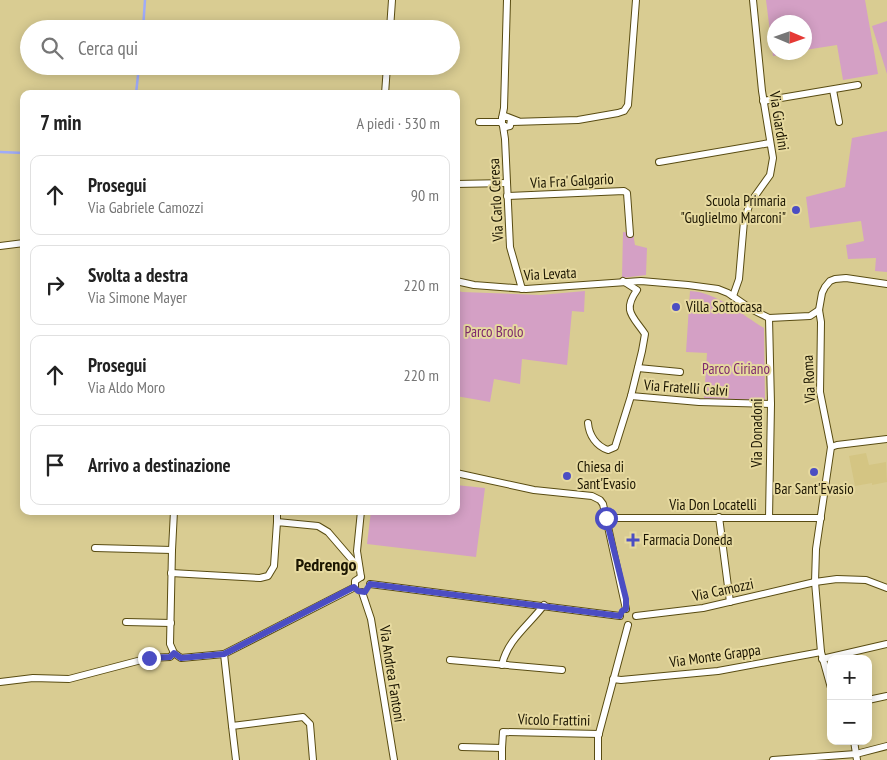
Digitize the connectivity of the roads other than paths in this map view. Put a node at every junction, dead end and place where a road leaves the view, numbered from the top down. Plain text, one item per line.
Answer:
1 (392, 0) edge
2 (507, 0) edge
3 (636, 0) edge
4 (753, 0) edge
5 (391, 20) edge
6 (386, 75) edge
7 (858, 85) dead end
8 (385, 90) edge
9 (833, 90) junction
10 (763, 102) junction
11 (507, 121) junction
12 (479, 122) dead end
13 (840, 122) dead end
14 (770, 143) junction
15 (659, 162) dead end
16 (507, 183) junction
17 (460, 184) edge
18 (507, 196) junction
19 (630, 234) dead end
20 (20, 244) edge
21 (0, 246) edge
22 (624, 281) junction
23 (646, 281) junction
24 (460, 282) edge
25 (887, 284) edge
26 (522, 289) junction
27 (637, 290) junction
28 (733, 296) junction
29 (819, 310) junction
30 (769, 318) junction
31 (638, 368) junction
32 (680, 372) dead end
33 (630, 396) junction
34 (771, 404) junction
35 (588, 423) dead end
36 (887, 439) edge
37 (831, 447) junction
38 (460, 474) edge
39 (174, 515) edge
40 (278, 515) edge
41 (361, 515) edge
42 (719, 517) junction
43 (606, 518) junction
44 (769, 518) junction
45 (821, 518) junction
46 (277, 522) junction
47 (96, 548) dead end
48 (172, 550) junction
49 (359, 568) junction
50 (171, 573) junction
51 (361, 577) junction
52 (815, 582) junction
53 (370, 584) junction
54 (354, 587) junction
55 (887, 588) edge
56 (362, 592) junction
57 (730, 602) junction
58 (544, 605) junction
59 (626, 609) junction
60 (620, 616) junction
61 (636, 616) junction
62 (126, 622) dead end
63 (171, 623) junction
64 (628, 625) junction
65 (887, 644) edge
66 (821, 652) junction
67 (174, 653) junction
68 (224, 654) junction
69 (822, 659) junction
70 (450, 660) dead end
71 (502, 665) junction
72 (562, 670) dead end
73 (827, 675) edge
74 (613, 679) junction
75 (0, 682) edge
76 (887, 696) edge
77 (872, 699) edge
78 (232, 726) junction
79 (599, 734) junction
80 (887, 746) edge
81 (462, 747) dead end
82 (502, 748) junction
83 (857, 757) edge
84 (236, 760) edge
85 (313, 760) edge
86 (394, 760) edge
87 (502, 760) edge
88 (598, 760) edge
89 (773, 760) edge

1 - 5 street
2 - 11 street, Via Carlo Ceresa
3 - 11 street
4 - 10 street, Via Giardini
6 - 8 street
7 - 9 street
9 - 10 street
9 - 13 street
10 - 14 street, Via Giardini
11 - 12 street
11 - 16 street, Via Carlo Ceresa
14 - 15 street
14 - 28 street, Via Giardini
16 - 17 street
16 - 18 street, Via Carlo Ceresa
18 - 19 street, Via Fra' Galgario
18 - 26 street, Via Carlo Ceresa
20 - 21 street
22 - 23 street, Via Levata
22 - 26 street, Via Levata
22 - 27 street
23 - 27 street
23 - 28 street, Via Levata
24 - 26 street, Via Levata
25 - 29 street
27 - 31 street
28 - 30 street, Via Levata
29 - 30 street
29 - 37 street, Via Roma
30 - 34 street, Via Donadoni
31 - 32 street
31 - 33 street
33 - 34 street, Via Fratelli Calvi
33 - 35 street
34 - 44 street, Via Donadoni
36 - 37 street
37 - 45 street, Via Roma
38 - 43 street
39 - 48 street
40 - 46 street
41 - 49 street
42 - 43 street, Via Don Locatelli
42 - 44 street, Via Don Locatelli
42 - 57 street
43 - 59 street
44 - 45 street, Via Don Locatelli
45 - 52 street, Via Roma
46 - 49 street
46 - 50 street
47 - 48 street
48 - 50 street
49 - 51 street
50 - 63 street
51 - 53 street
51 - 54 street
52 - 55 street, Via Camozzi
52 - 57 street, Via Camozzi
52 - 66 street, Via Roma
53 - 56 street
53 - 58 street
54 - 56 street
54 - 68 street
56 - 86 street, Via Andrea Fantoni
57 - 61 street, Via Camozzi
58 - 60 street
58 - 71 street
59 - 60 street
59 - 61 street
60 - 64 street
61 - 64 street
62 - 63 street
63 - 67 street
64 - 74 street
65 - 69 street
66 - 69 street, Via Roma
66 - 74 street, Via Monte Grappa
67 - 68 street
67 - 75 street
68 - 78 street
69 - 73 street, Via Roma
70 - 71 street
71 - 72 street
74 - 79 street
76 - 77 street
78 - 84 street
78 - 85 street
79 - 82 street, Vicolo Frattini
79 - 88 street
80 - 83 street
81 - 82 street
82 - 87 street
83 - 89 street

